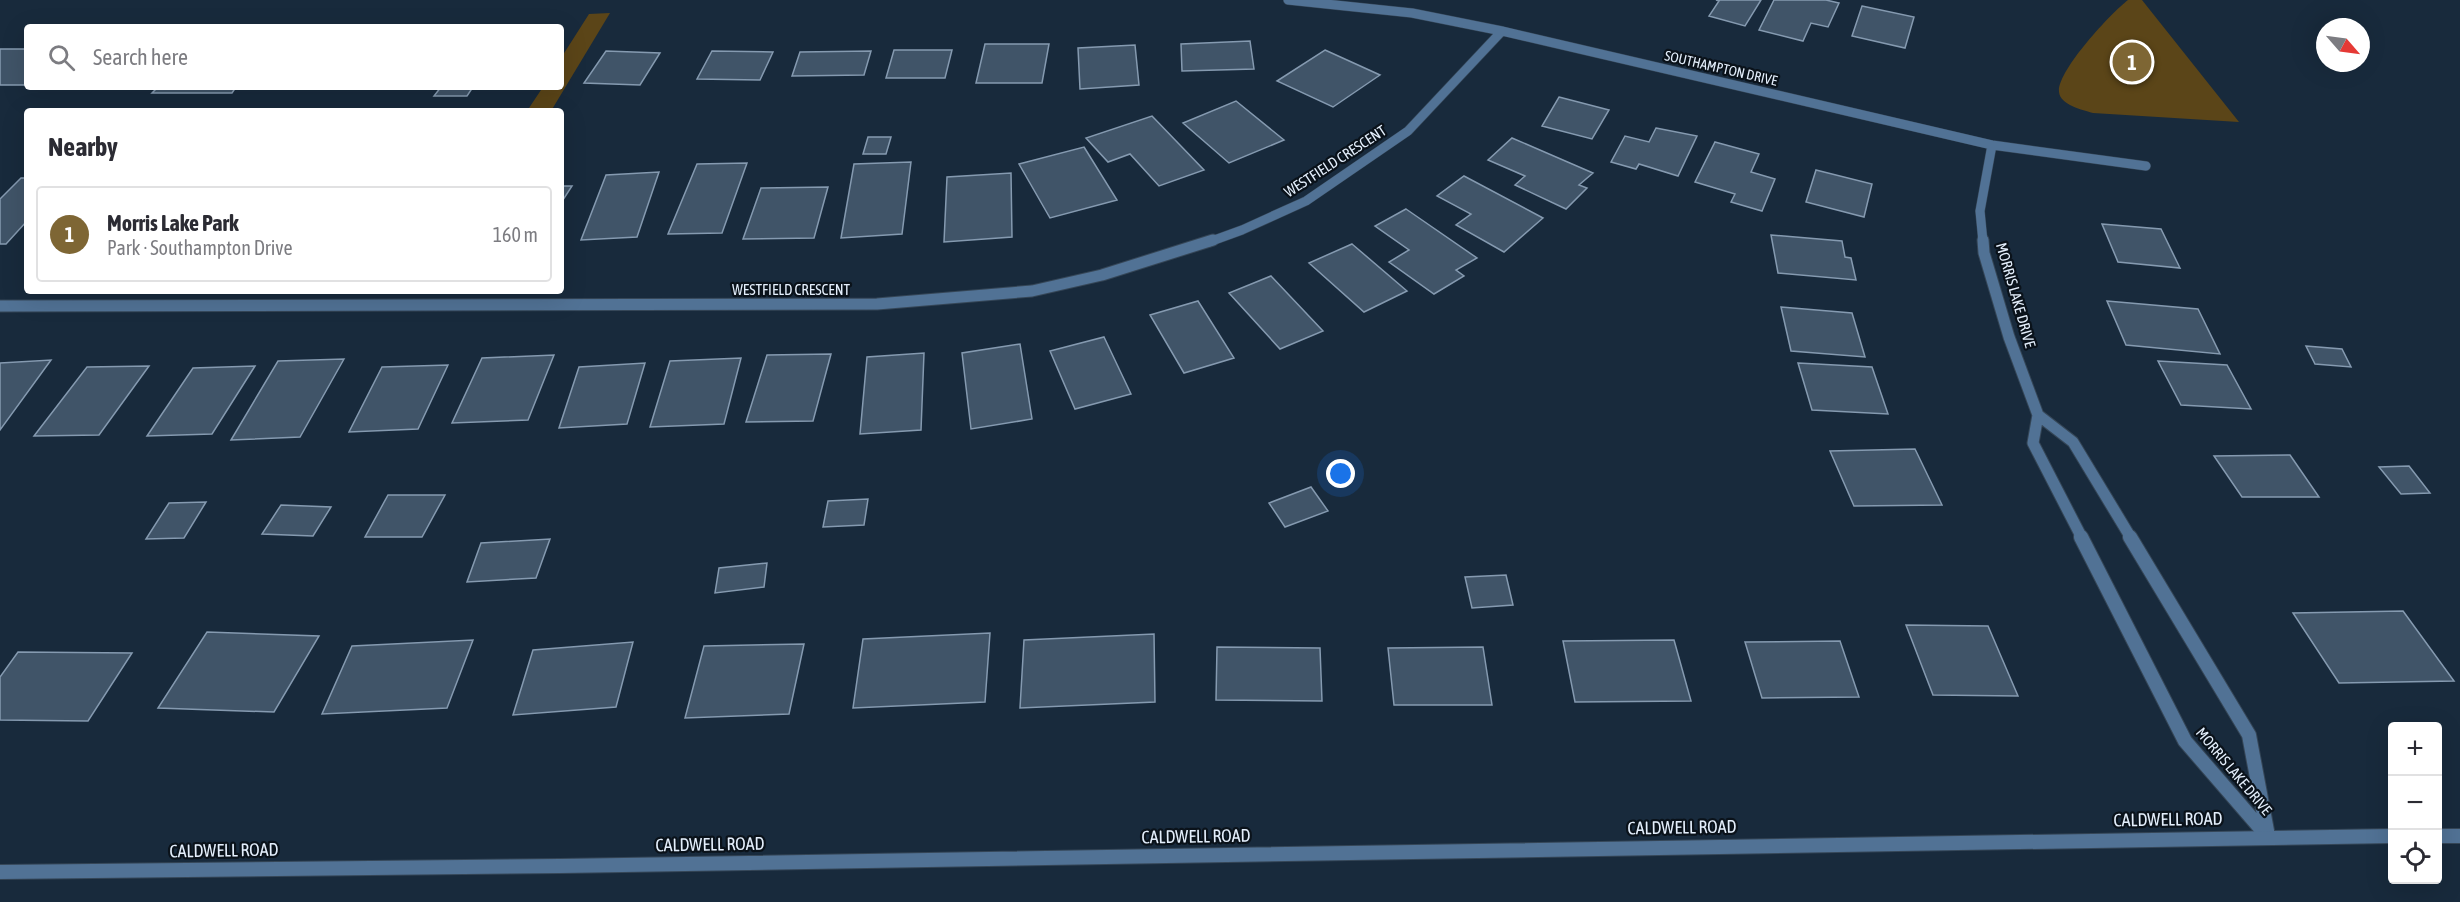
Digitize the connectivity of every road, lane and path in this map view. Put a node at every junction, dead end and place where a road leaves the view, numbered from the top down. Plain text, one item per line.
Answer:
1 (1288, 0) edge
2 (1502, 31) junction
3 (1992, 145) junction
4 (2146, 166) dead end
5 (0, 306) edge
6 (2038, 415) junction
7 (2388, 836) edge
8 (2442, 836) edge
9 (2460, 836) edge
10 (2268, 837) junction
11 (0, 872) edge

1 - 2 street, SOUTHAMPTON DRIVE
2 - 3 street, SOUTHAMPTON DRIVE
2 - 5 street, WESTFIELD CRESCENT
3 - 4 street, SOUTHAMPTON DRIVE
3 - 6 street, MORRIS LAKE DRIVE
6 - 10 street, MORRIS LAKE DRIVE
6 - 10 street, MORRIS LAKE DRIVE
7 - 10 street, CALDWELL ROAD
8 - 9 street
10 - 11 street, CALDWELL ROAD

